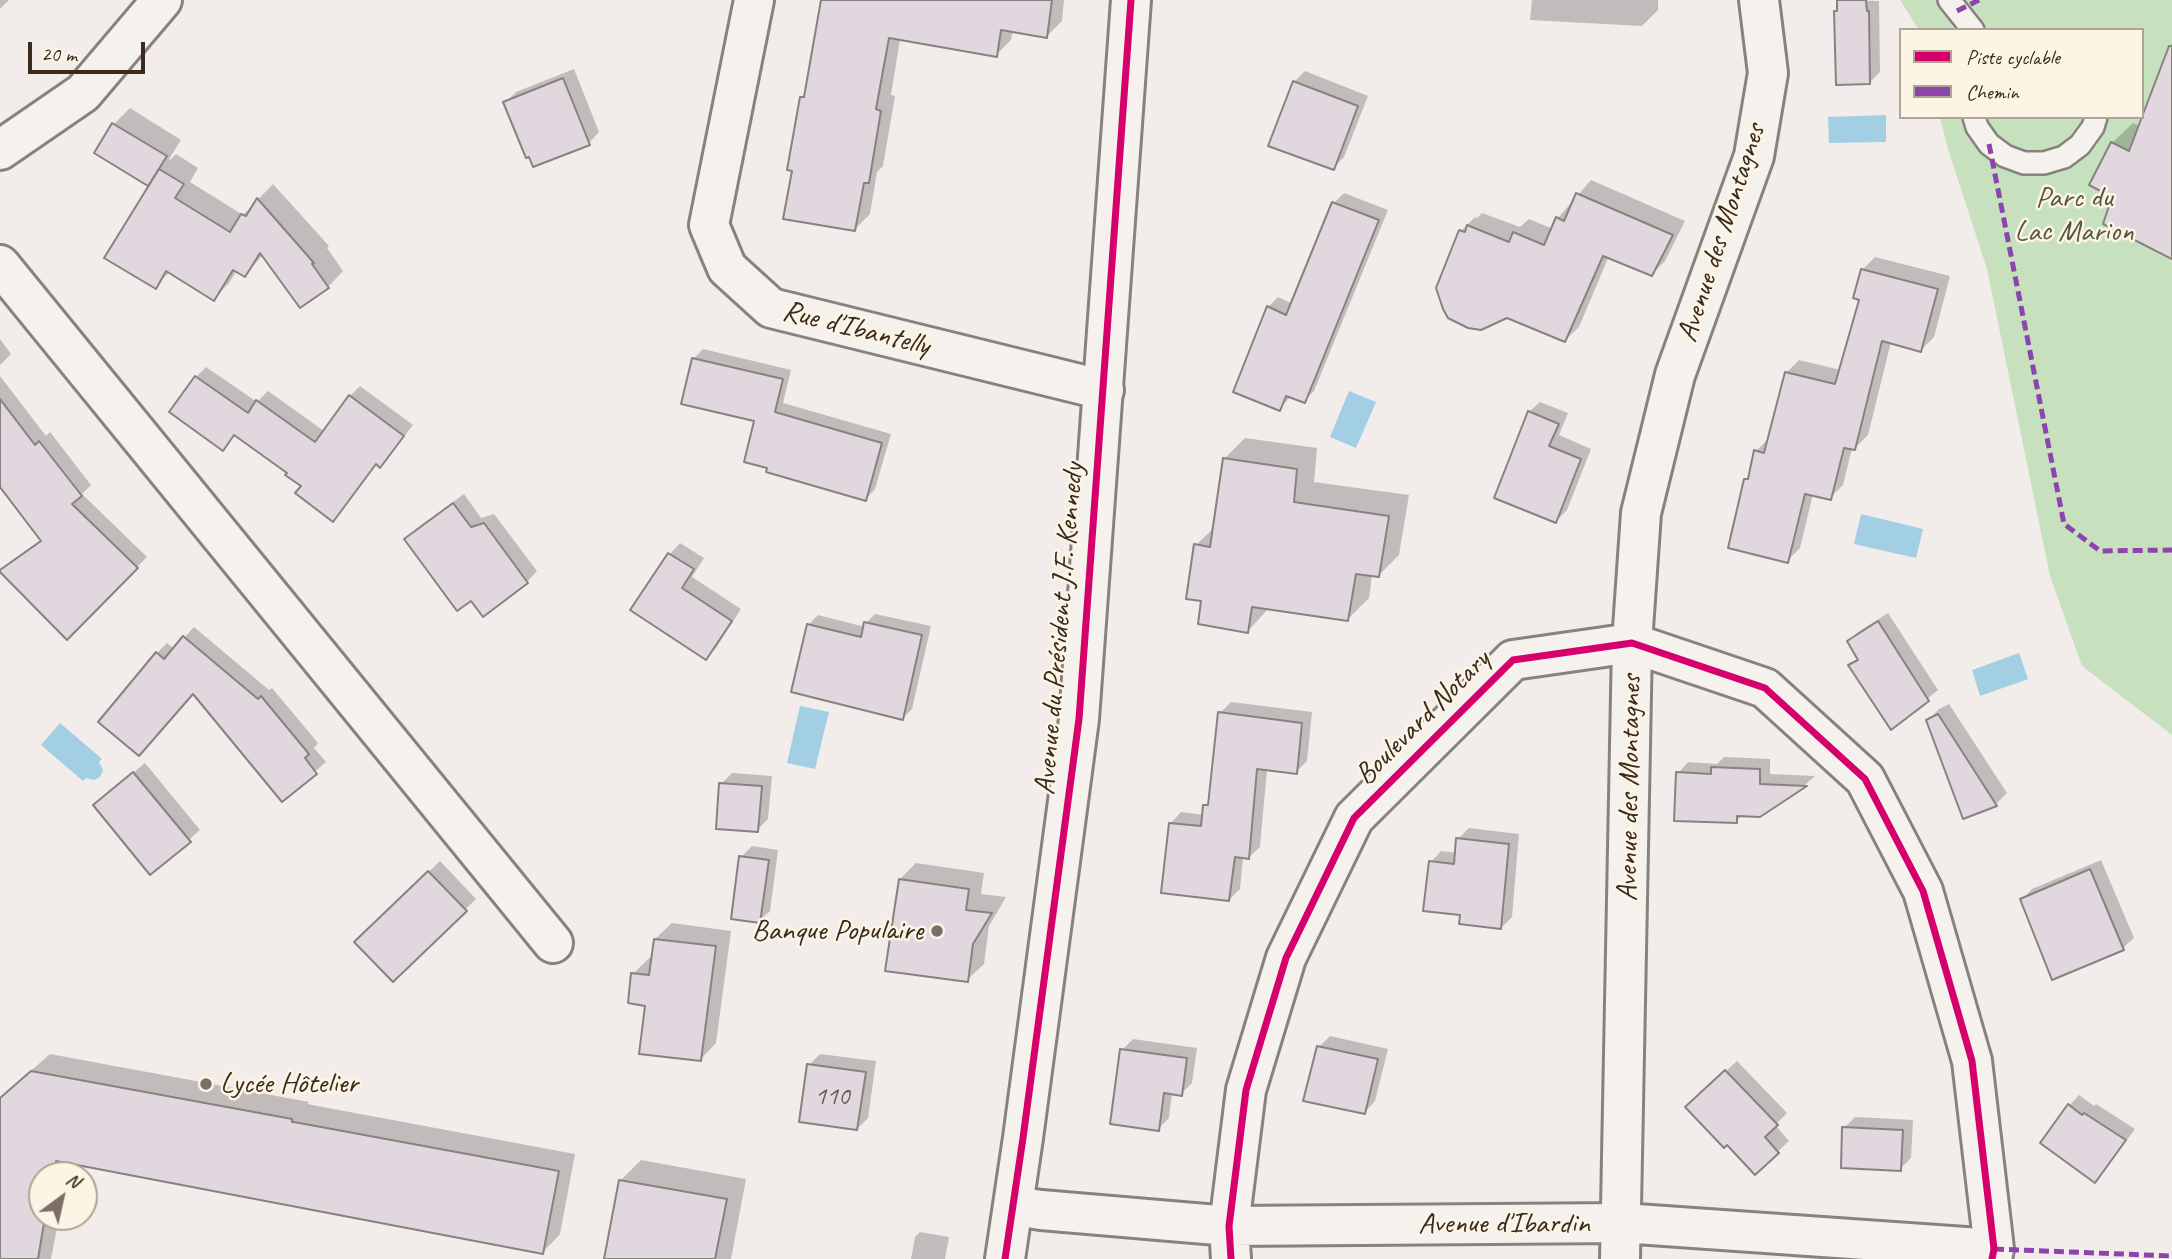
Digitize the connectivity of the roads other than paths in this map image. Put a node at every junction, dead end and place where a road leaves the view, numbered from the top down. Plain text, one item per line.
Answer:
1 (162, 0) edge
2 (754, 0) edge
3 (1131, 0) edge
4 (1759, 0) edge
5 (1949, 0) edge
6 (1971, 28) edge
7 (1976, 119) edge
8 (2095, 119) edge
9 (0, 150) edge
10 (0, 265) edge
11 (1104, 390) junction
12 (1632, 643) junction
13 (553, 943) dead end
14 (1014, 1206) junction
15 (1621, 1241) edge
16 (1231, 1242) edge
17 (1993, 1254) edge
18 (1005, 1259) edge

1 - 9 street
2 - 11 street, Rue d'Ibantelly
3 - 11 street, Avenue du Président J.F. Kennedy
4 - 12 street, Avenue des Montagnes
5 - 6 lane
7 - 8 lane
10 - 13 street
11 - 14 street, Avenue du Président J.F. Kennedy
12 - 15 street, Avenue des Montagnes
12 - 16 street, Boulevard Notary
12 - 17 street, Boulevard Notary
14 - 16 street, Avenue d'Ibardin
14 - 18 street, Avenue du Président J.F. Kennedy
15 - 16 street, Avenue d'Ibardin
15 - 17 street, Avenue d'Ibardin

